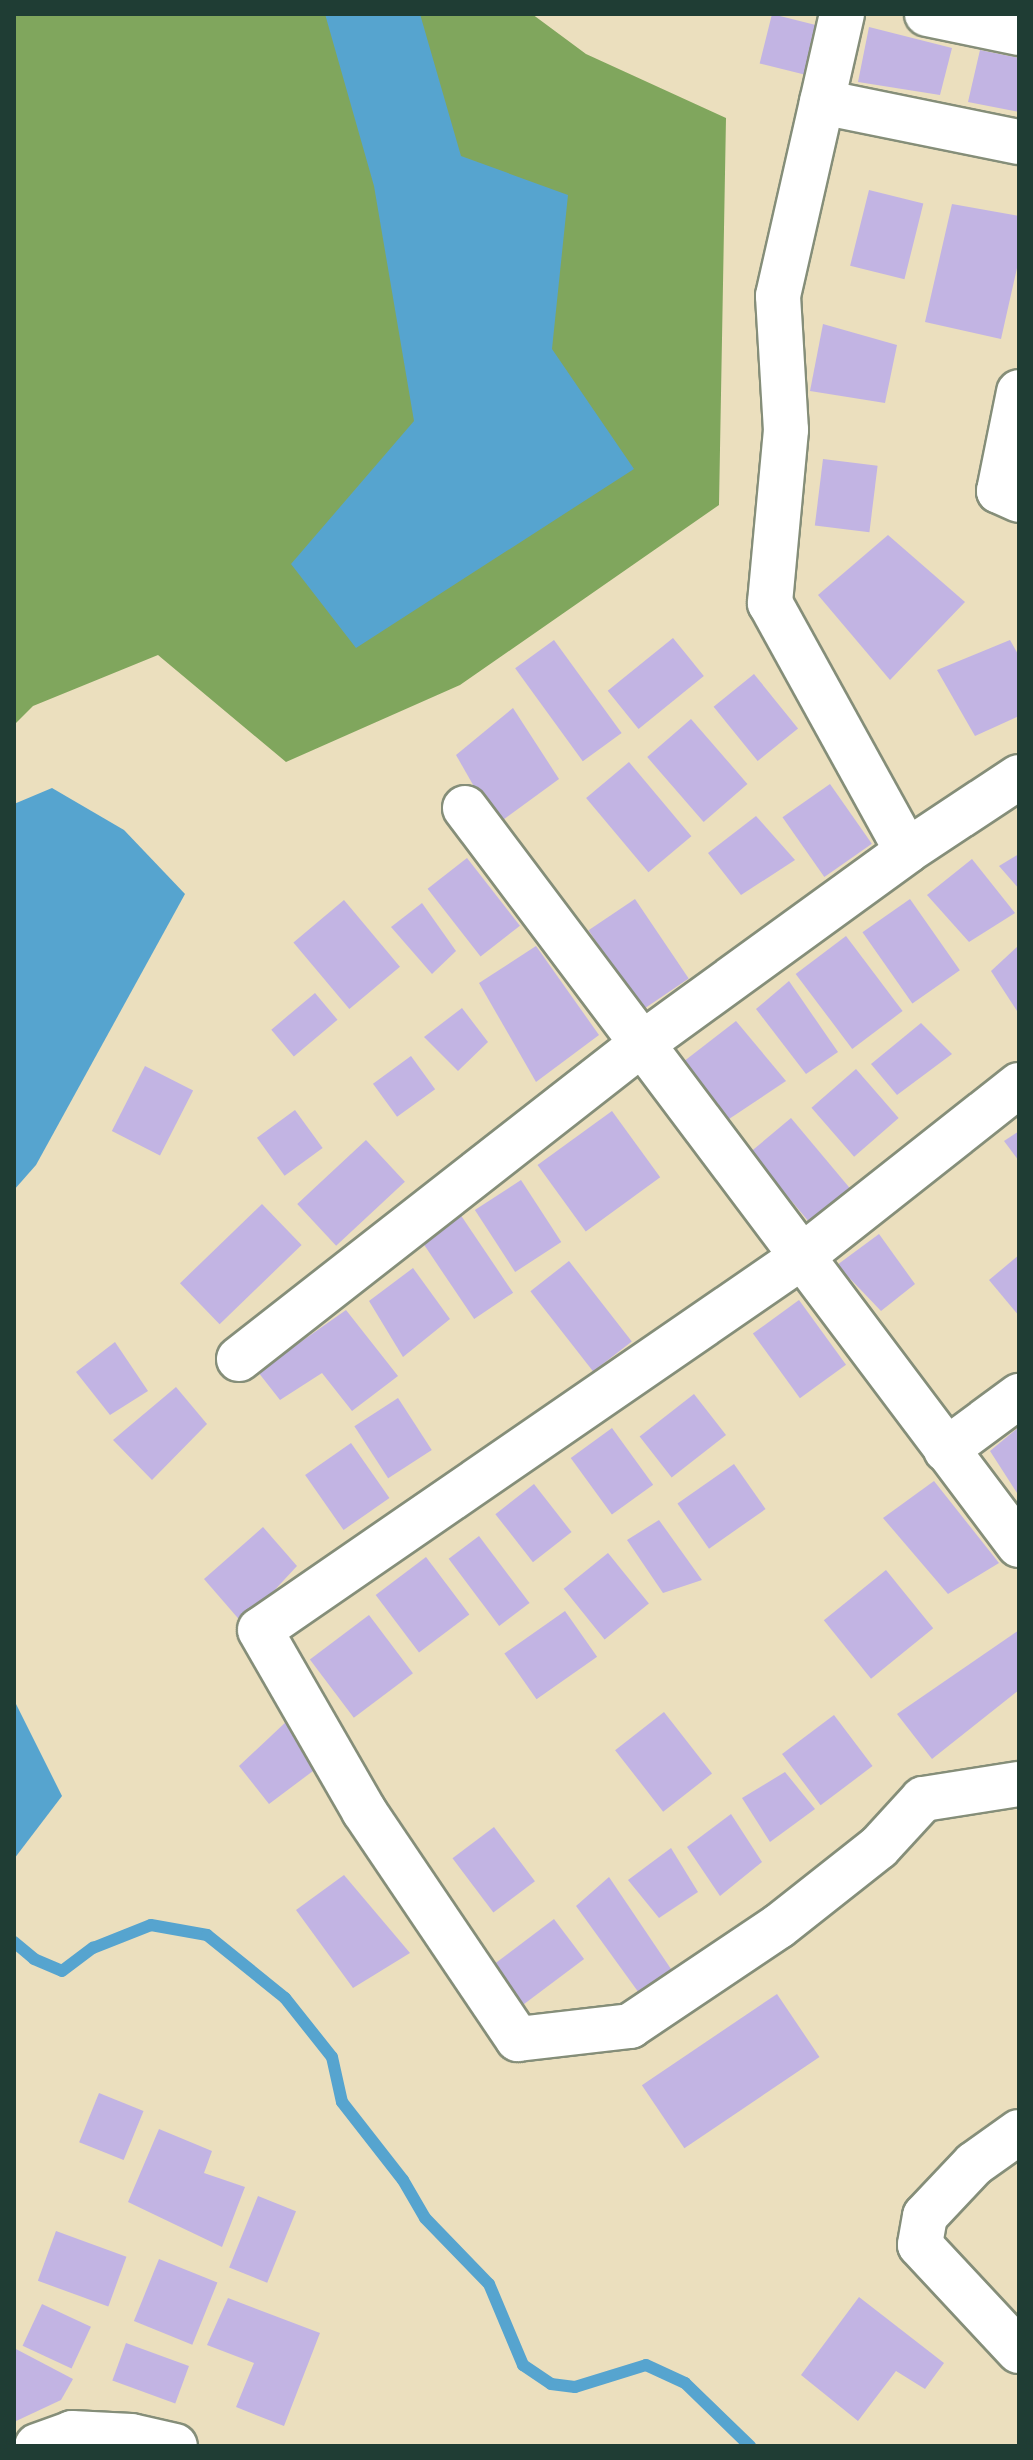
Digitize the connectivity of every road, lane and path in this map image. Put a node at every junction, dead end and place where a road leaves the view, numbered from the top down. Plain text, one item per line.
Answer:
1 (842, 14) edge
2 (927, 14) edge
3 (1019, 33) edge
4 (822, 102) junction
5 (1019, 142) edge
6 (1019, 392) edge
7 (1019, 500) edge
8 (1019, 777) edge
9 (465, 808) dead end
10 (907, 851) junction
11 (639, 1046) junction
12 (1019, 1085) edge
13 (799, 1259) junction
14 (239, 1359) dead end
15 (1019, 1396) edge
16 (946, 1450) junction
17 (1019, 1545) edge
18 (1019, 1784) edge
19 (1019, 2132) edge
20 (1019, 2351) edge
21 (37, 2446) edge
22 (175, 2446) edge

1 - 4 street
2 - 3 street
4 - 5 street
4 - 10 street
6 - 7 street
8 - 10 street
9 - 11 street
10 - 11 street
11 - 13 street
11 - 14 street
12 - 13 street
13 - 16 street
13 - 18 street
15 - 16 street
16 - 17 street
19 - 20 street
21 - 22 street

